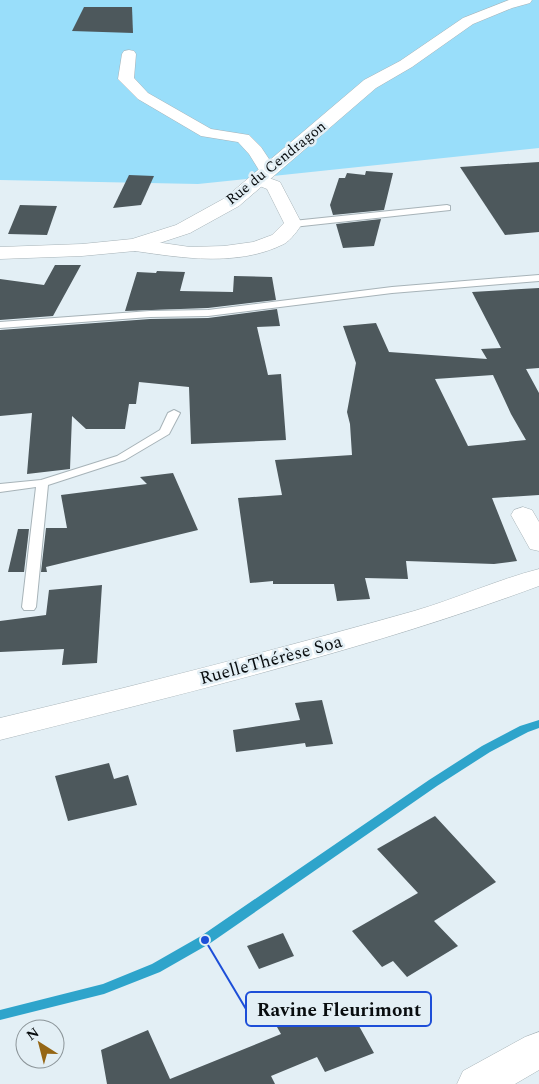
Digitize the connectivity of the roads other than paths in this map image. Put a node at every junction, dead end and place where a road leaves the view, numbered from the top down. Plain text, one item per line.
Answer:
1 (524, 0) edge
2 (506, 2) edge
3 (129, 54) dead end
4 (263, 175) junction
5 (447, 208) dead end
6 (293, 224) junction
7 (135, 245) junction
8 (0, 253) edge
9 (539, 278) edge
10 (0, 325) edge
11 (174, 413) dead end
12 (42, 483) junction
13 (0, 488) edge
14 (523, 515) dead end
15 (539, 543) edge
16 (539, 577) edge
17 (29, 607) dead end
18 (0, 730) edge
19 (539, 1050) edge
20 (487, 1082) edge

1 - 2 main road, Rue du Cendragon
2 - 4 main road, Rue du Cendragon
3 - 4 street
4 - 6 street
4 - 7 main road, Rue du Cendragon
5 - 6 lane
6 - 7 street
7 - 8 main road, Rue du Cendragon
9 - 10 lane
11 - 12 lane
12 - 13 lane
12 - 17 lane
14 - 15 street
16 - 18 street, RuelleThérèse Soa
19 - 20 main road

